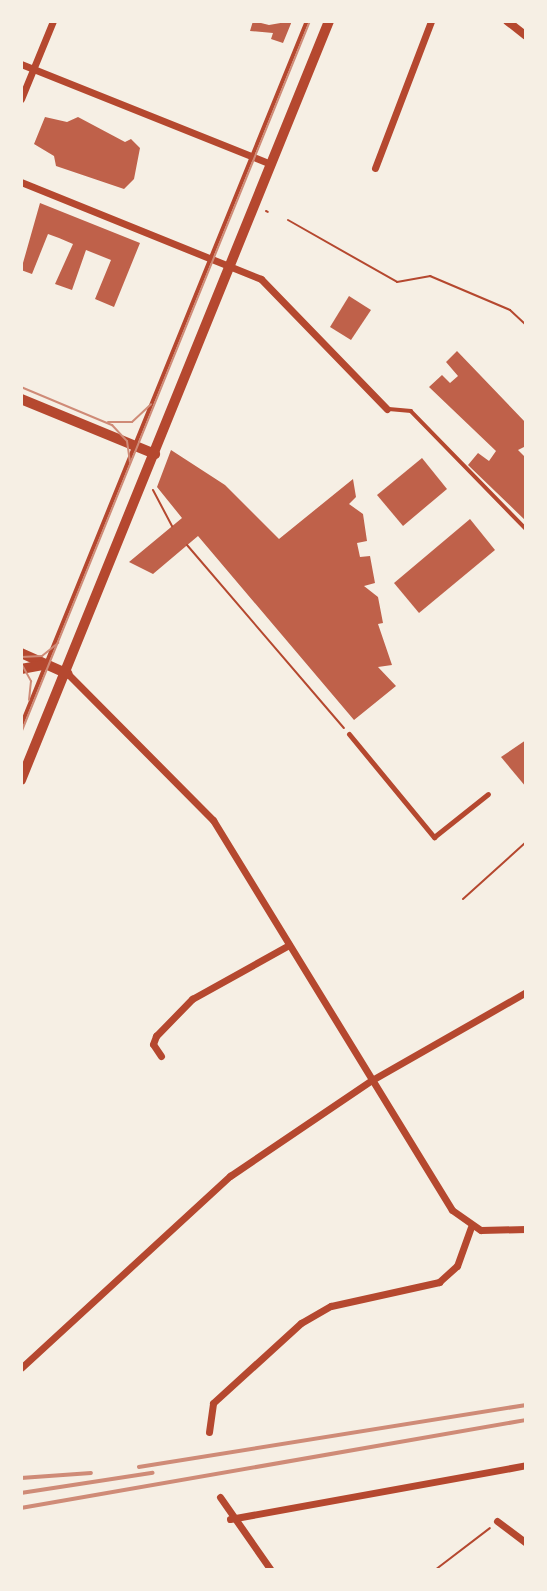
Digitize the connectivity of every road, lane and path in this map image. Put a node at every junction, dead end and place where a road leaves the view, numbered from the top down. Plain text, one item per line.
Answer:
1 (53, 21) edge
2 (307, 21) edge
3 (329, 21) edge
4 (431, 21) edge
5 (506, 21) edge
6 (526, 36) edge
7 (21, 64) edge
8 (33, 69) junction
9 (21, 99) edge
10 (252, 157) junction
11 (271, 164) junction
12 (375, 168) dead end
13 (21, 182) edge
14 (288, 220) dead end
15 (211, 261) junction
16 (230, 266) junction
17 (526, 325) edge
18 (21, 399) edge
19 (387, 409) joint
20 (136, 446) junction
21 (155, 454) junction
22 (153, 490) dead end
23 (172, 526) dead end
24 (526, 529) edge
25 (187, 545) dead end
26 (21, 656) edge
27 (45, 666) junction
28 (21, 669) edge
29 (68, 674) junction
30 (21, 726) edge
31 (349, 734) joint
32 (21, 779) edge
33 (488, 794) dead end
34 (526, 842) edge
35 (463, 899) dead end
36 (289, 944) junction
37 (526, 992) edge
38 (162, 1056) dead end
39 (372, 1080) junction
40 (471, 1227) junction
41 (526, 1229) edge
42 (21, 1368) edge
43 (209, 1432) dead end
44 (526, 1465) edge
45 (219, 1497) dead end
46 (230, 1519) junction
47 (497, 1521) joint
48 (526, 1543) edge
49 (271, 1570) edge
50 (435, 1570) edge

1 - 8 street
2 - 10 lane
3 - 11 main road
4 - 12 street
5 - 6 street
7 - 8 street
8 - 9 street
8 - 10 street
10 - 11 street
10 - 15 lane
11 - 16 main road
13 - 15 street
14 - 17 path
15 - 16 street
15 - 20 lane
16 - 19 street
16 - 21 main road
18 - 20 main road
19 - 24 lane
20 - 21 main road
20 - 27 lane
21 - 29 main road
22 - 23 path
25 - 31 path
26 - 27 main road
27 - 28 main road
27 - 29 main road
27 - 30 lane
29 - 32 main road
29 - 36 street
31 - 33 street
34 - 35 path
36 - 38 street
36 - 39 street
37 - 39 street
39 - 40 street
39 - 42 street
40 - 41 street
40 - 43 street
44 - 46 street
45 - 46 street
46 - 49 street
47 - 48 street
47 - 50 path

